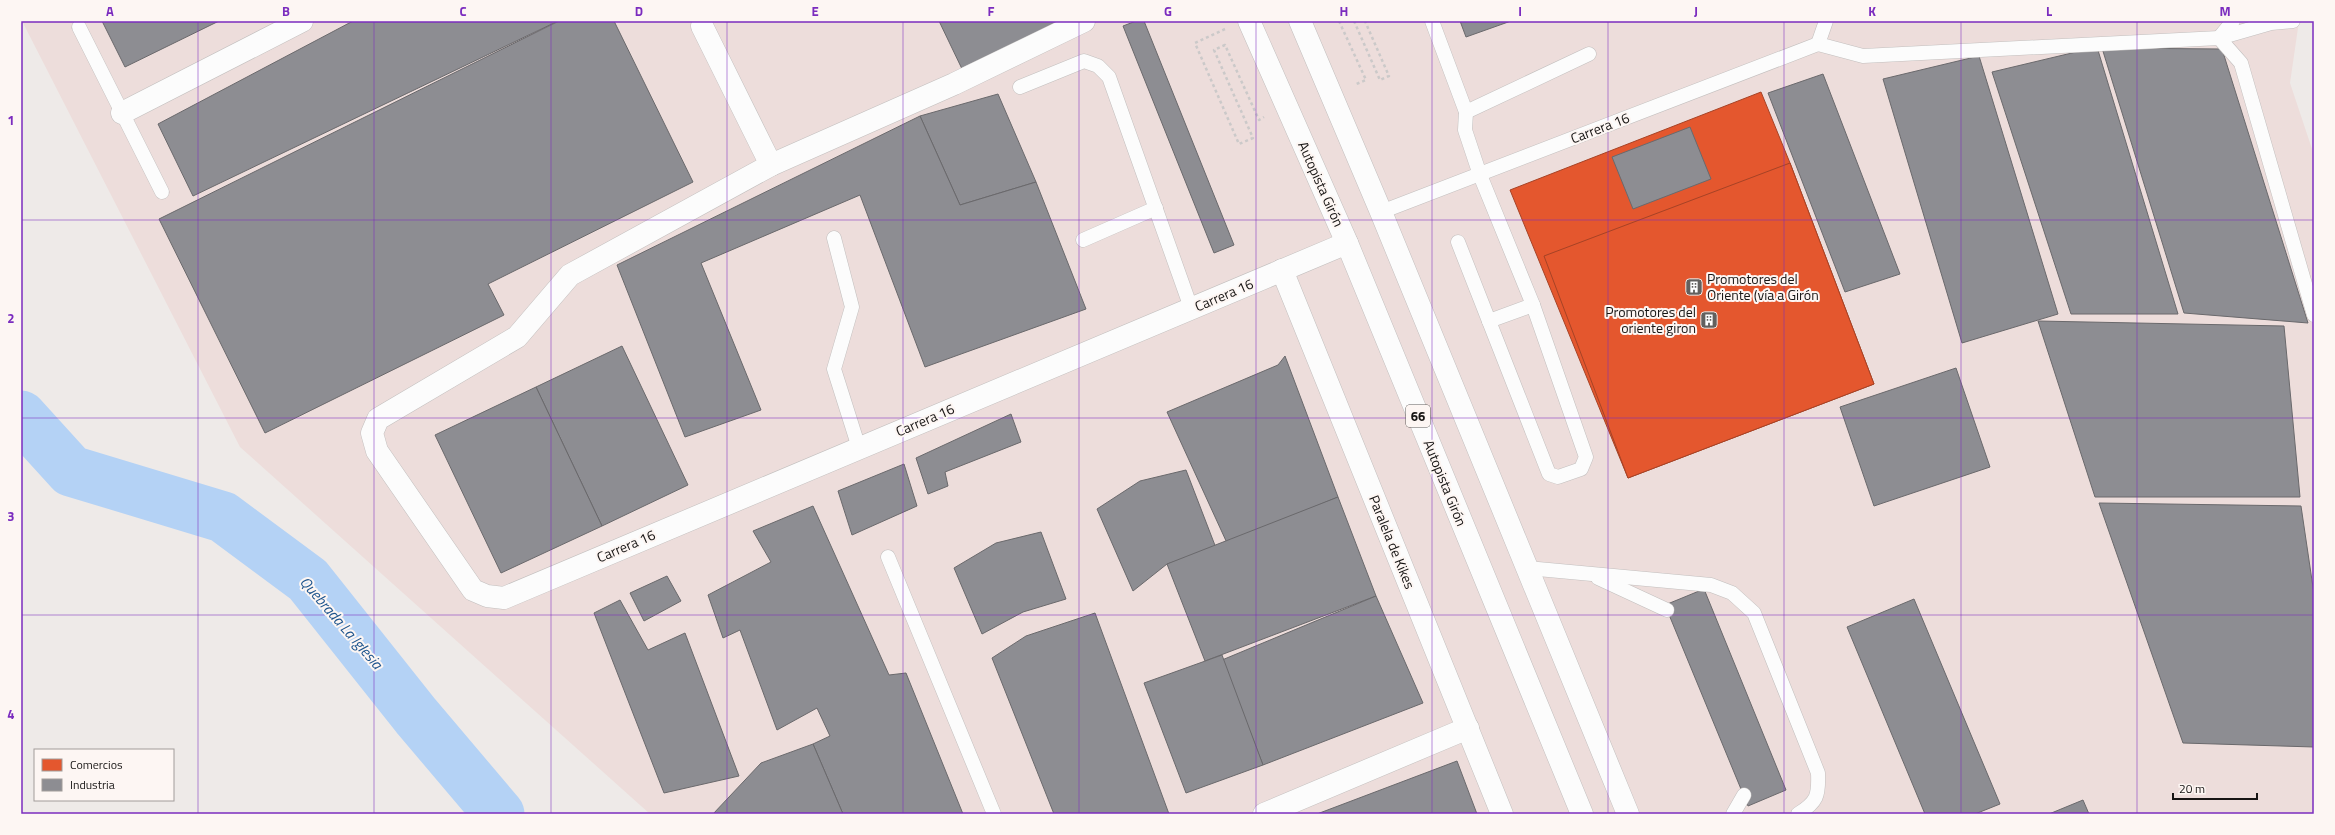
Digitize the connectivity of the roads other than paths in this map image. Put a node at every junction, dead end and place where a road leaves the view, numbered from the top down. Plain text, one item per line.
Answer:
1 (302, 21) edge
2 (1084, 21) edge
3 (1300, 21) edge
4 (1432, 21) edge
5 (1826, 21) edge
6 (2233, 21) edge
7 (2294, 21) edge
8 (2272, 22) edge
9 (1239, 24) edge
10 (702, 26) dead end
11 (79, 27) dead end
12 (2219, 38) junction
13 (1818, 44) junction
14 (1589, 54) dead end
15 (1020, 87) dead end
16 (1466, 112) junction
17 (122, 113) junction
18 (771, 165) junction
19 (1480, 175) junction
20 (162, 192) dead end
21 (1156, 208) junction
22 (1381, 212) junction
23 (834, 238) dead end
24 (1083, 240) dead end
25 (1458, 242) dead end
26 (1347, 243) junction
27 (1282, 270) junction
28 (1533, 305) junction
29 (1191, 308) junction
30 (2314, 315) edge
31 (1489, 321) junction
32 (859, 448) junction
33 (888, 557) dead end
34 (1527, 568) junction
35 (1588, 574) junction
36 (1667, 610) dead end
37 (1468, 728) junction
38 (1744, 796) dead end
39 (994, 814) edge
40 (1264, 814) edge
41 (1502, 814) edge
42 (1582, 814) edge
43 (1628, 814) edge
44 (1733, 814) edge
45 (1798, 814) edge

1 - 17 main road
2 - 18 main road
3 - 22 main road
4 - 16 lane
5 - 13 lane
6 - 12 lane
7 - 8 lane
8 - 12 lane
9 - 26 main road, Autopista Girón / 66
10 - 18 main road
11 - 17 lane
12 - 13 lane
12 - 30 lane
13 - 19 lane, Carrera 16
14 - 16 lane
15 - 21 lane
16 - 19 lane
17 - 20 lane
18 - 32 main road, Carrera 16
19 - 22 lane, Carrera 16
19 - 28 lane
21 - 24 lane
21 - 29 lane
22 - 34 main road
23 - 32 lane
25 - 31 lane
26 - 27 main road, Carrera 16
26 - 42 main road, Autopista Girón / 66
27 - 29 main road, Carrera 16
27 - 37 main road, Paralela de Kikes
28 - 31 lane
28 - 31 lane
29 - 32 main road, Carrera 16
33 - 39 lane
34 - 35 lane
34 - 43 main road
35 - 36 lane
35 - 45 lane
37 - 40 main road
37 - 41 main road, Paralela de Kikes
38 - 44 lane

